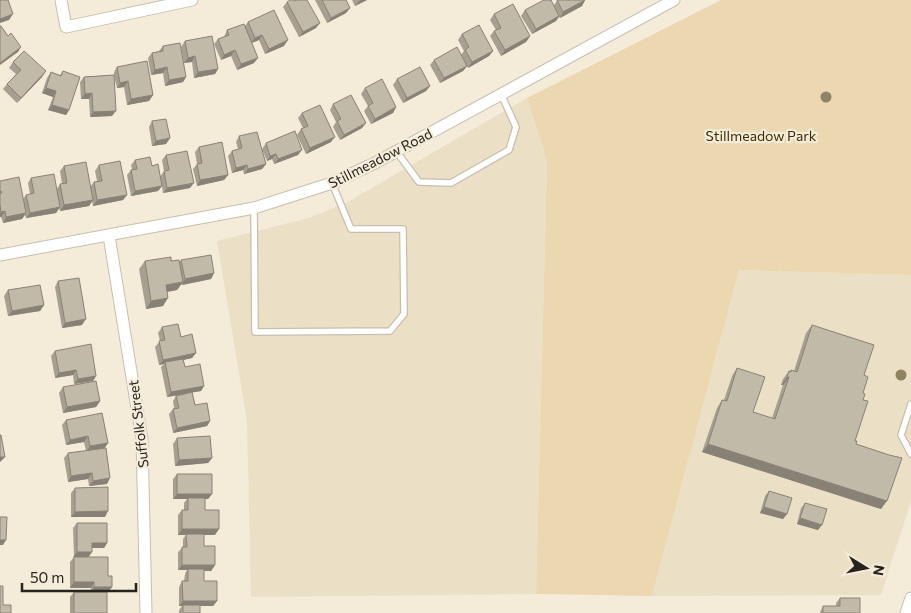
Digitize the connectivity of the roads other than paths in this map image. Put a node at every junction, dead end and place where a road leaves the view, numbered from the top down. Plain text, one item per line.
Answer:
1 (61, 0) edge
2 (192, 0) edge
3 (674, 0) edge
4 (501, 94) junction
5 (396, 151) junction
6 (332, 184) junction
7 (254, 208) junction
8 (109, 236) junction
9 (0, 256) edge
10 (911, 404) edge
11 (911, 454) edge
12 (911, 598) edge
13 (146, 613) edge
14 (906, 613) edge

1 - 2 street
3 - 4 street, Stillmeadow Road
4 - 5 street, Stillmeadow Road
4 - 5 lane
5 - 6 street, Stillmeadow Road
6 - 7 street, Stillmeadow Road
6 - 7 lane
7 - 8 street, Stillmeadow Road
8 - 9 street, Stillmeadow Road
8 - 13 street, Suffolk Street
10 - 11 lane
12 - 14 street

